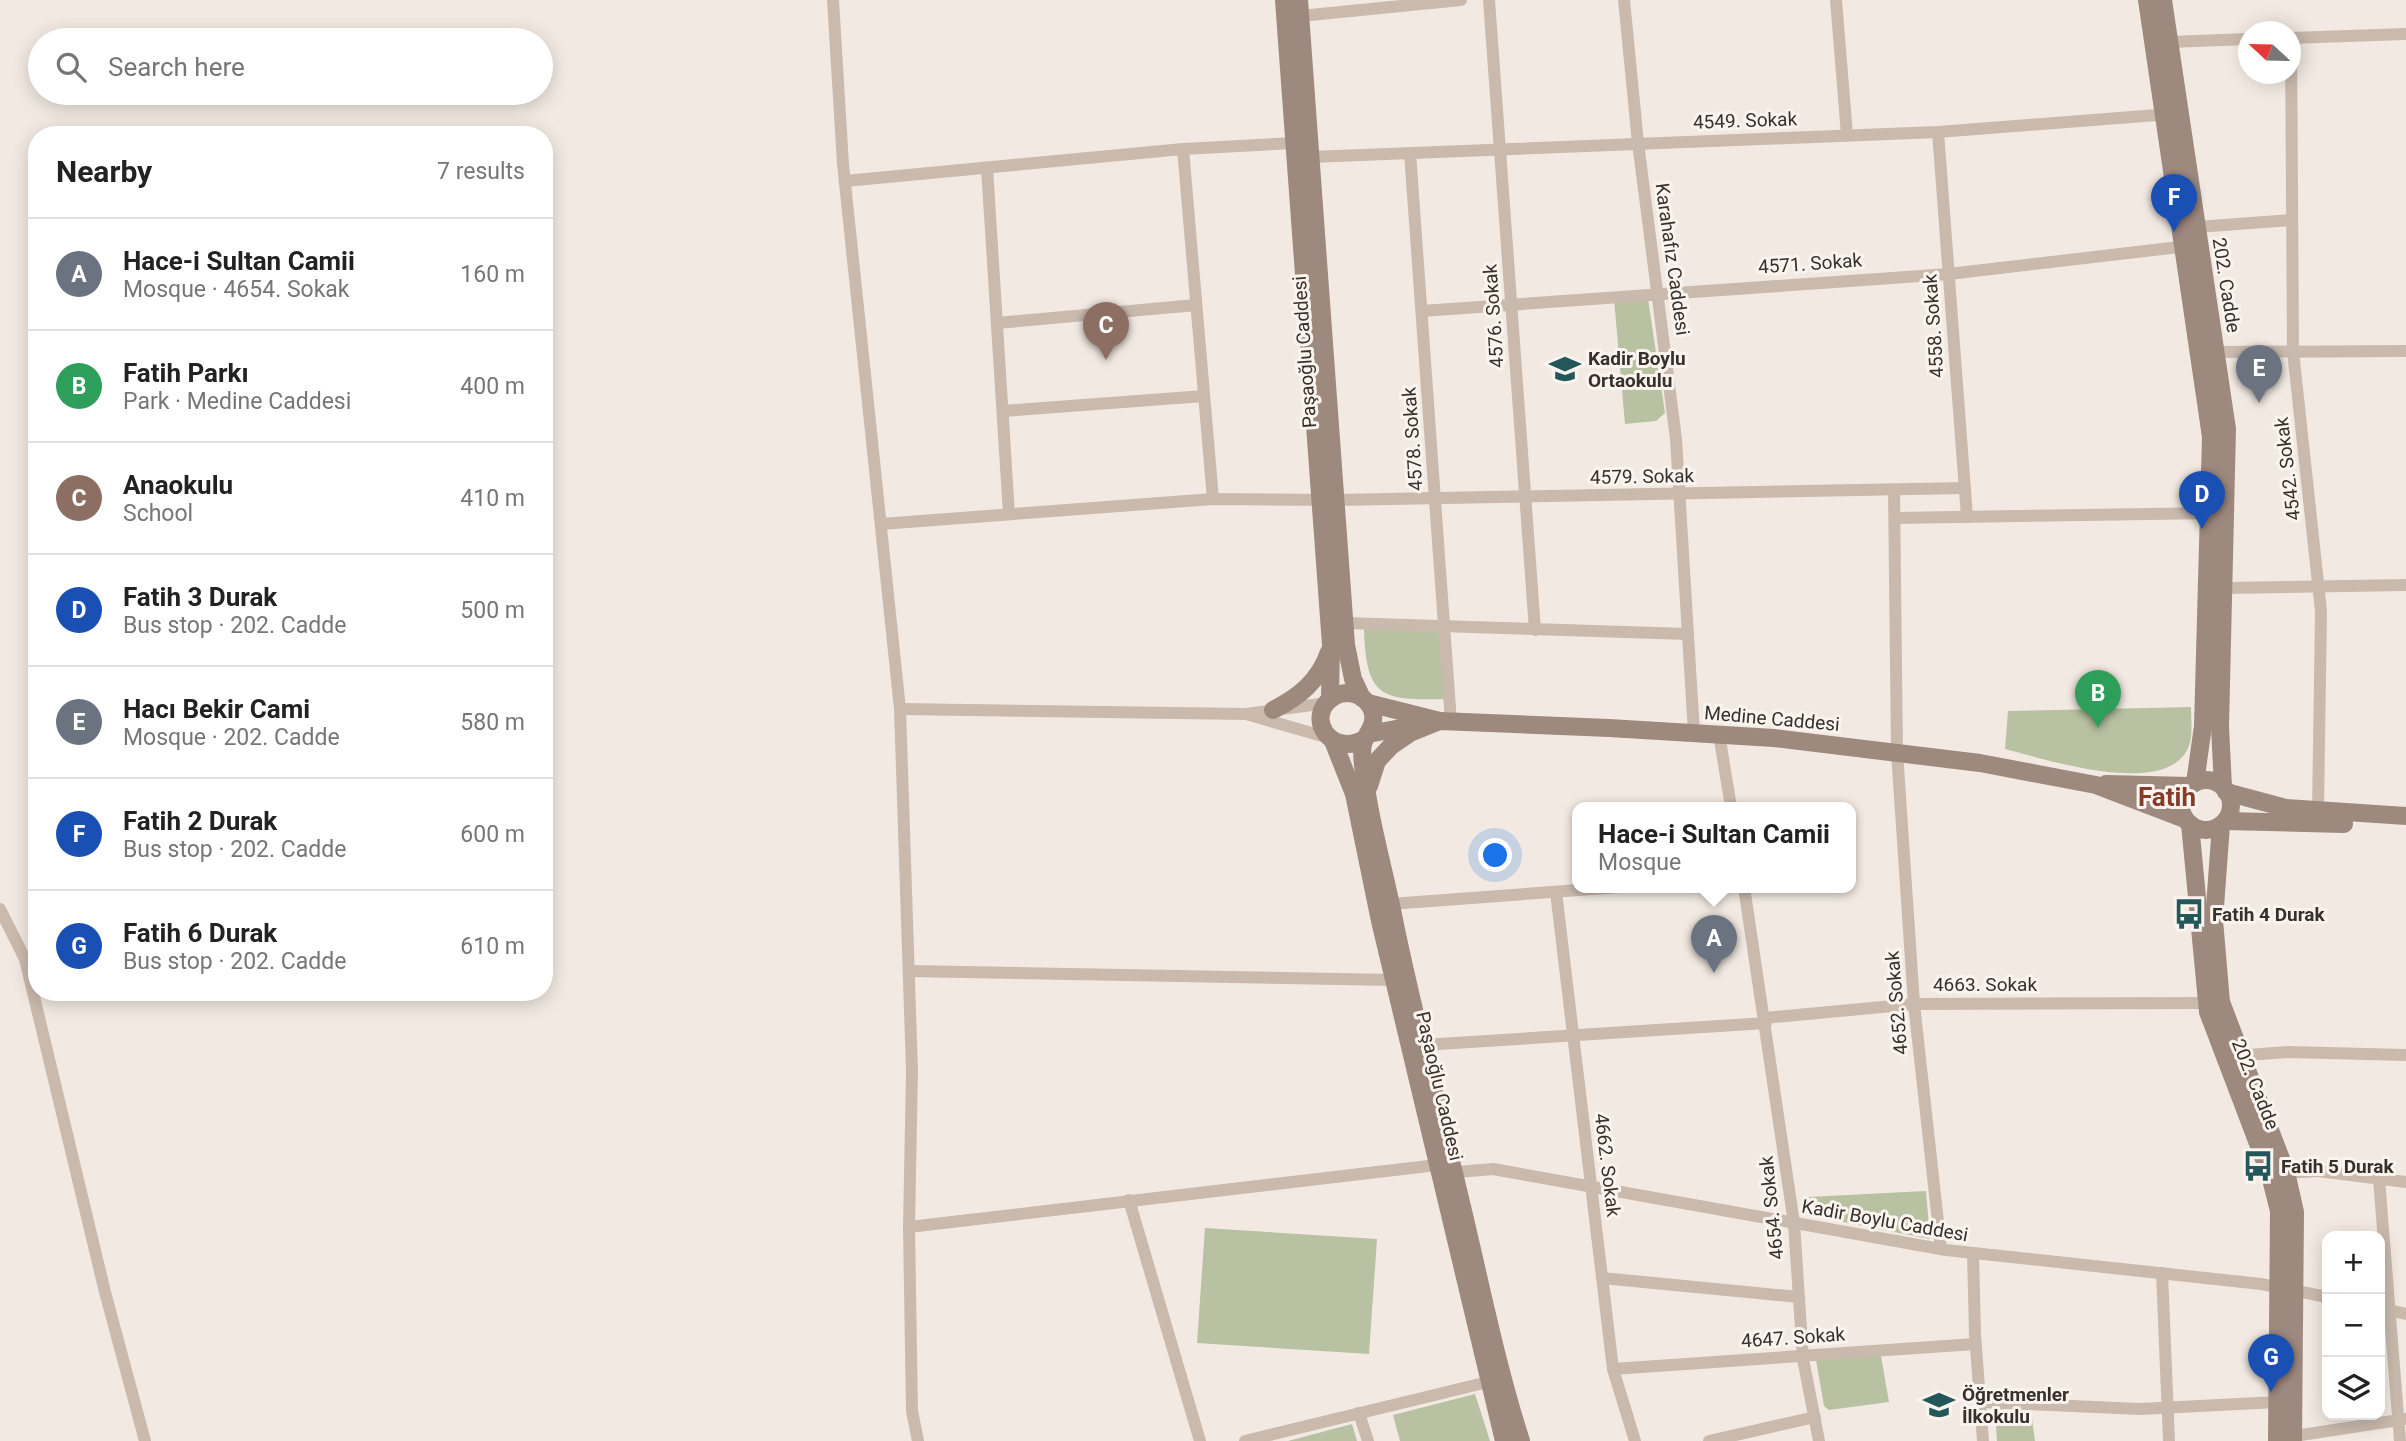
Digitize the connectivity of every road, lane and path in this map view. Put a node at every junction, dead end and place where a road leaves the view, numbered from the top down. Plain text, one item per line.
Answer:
1 (833, 0) edge
2 (1284, 0) edge
3 (1461, 0) edge
4 (1489, 0) edge
5 (1624, 0) edge
6 (1836, 0) edge
7 (2147, 0) edge
8 (2163, 0) edge
9 (1352, 5) edge
10 (1300, 8) edge
11 (2406, 34) edge
12 (2301, 38) edge
13 (2238, 39) edge
14 (2169, 42) junction
15 (2291, 84) edge
16 (2172, 114) junction
17 (1938, 132) junction
18 (1847, 135) junction
19 (1294, 143) junction
20 (1638, 143) junction
21 (1183, 149) junction
22 (1500, 149) junction
23 (1410, 153) junction
24 (1311, 157) junction
25 (987, 168) junction
26 (845, 181) junction
27 (2292, 220) junction
28 (2193, 239) junction
29 (1949, 274) junction
30 (1658, 292) junction
31 (1511, 304) junction
32 (1196, 305) junction
33 (1422, 311) junction
34 (997, 323) junction
35 (2293, 351) junction
36 (2406, 351) edge
37 (2216, 352) junction
38 (1204, 396) junction
39 (1003, 411) junction
40 (1965, 488) junction
41 (1894, 490) junction
42 (1679, 494) junction
43 (1525, 497) junction
44 (1435, 498) junction
45 (1213, 499) junction
46 (1328, 500) junction
47 (2218, 513) junction
48 (1009, 514) junction
49 (1967, 517) junction
50 (1895, 518) junction
51 (881, 524) junction
52 (2406, 585) edge
53 (2320, 586) junction
54 (2224, 588) junction
55 (1345, 623) junction
56 (1444, 626) junction
57 (1535, 629) junction
58 (1688, 634) junction
59 (1331, 645) junction
60 (1365, 700) junction
61 (1329, 701) junction
62 (900, 709) junction
63 (1273, 710) junction
64 (1246, 714) junction
65 (1446, 722) junction
66 (1694, 733) junction
67 (1719, 734) junction
68 (1366, 737) junction
69 (1331, 740) junction
70 (1898, 752) junction
71 (2193, 784) junction
72 (2096, 785) junction
73 (2224, 789) junction
74 (1368, 792) junction
75 (1730, 802) edge
76 (2318, 811) junction
77 (2406, 816) edge
78 (2187, 822) junction
79 (2223, 823) junction
80 (2406, 828) edge
81 (1572, 891) edge
82 (1556, 892) junction
83 (1745, 893) edge
84 (1390, 904) junction
85 (0, 909) edge
86 (28, 971) edge
87 (909, 971) junction
88 (1394, 980) junction
89 (35, 1001) edge
90 (2206, 1003) junction
91 (1914, 1004) junction
92 (1765, 1021) junction
93 (1571, 1035) junction
94 (1423, 1045) junction
95 (2406, 1055) edge
96 (2232, 1056) junction
97 (1444, 1170) junction
98 (2278, 1173) junction
99 (2379, 1179) junction
100 (2406, 1182) edge
101 (1592, 1187) junction
102 (1129, 1200) junction
103 (1794, 1223) junction
104 (909, 1227) junction
105 (1941, 1250) junction
106 (1973, 1255) junction
107 (2162, 1273) junction
108 (1601, 1278) junction
109 (2287, 1288) junction
110 (2383, 1294) edge
111 (2322, 1296) edge
112 (1799, 1297) junction
113 (2385, 1309) edge
114 (2406, 1314) edge
115 (2385, 1316) edge
116 (1976, 1344) junction
117 (1803, 1355) junction
118 (1613, 1369) junction
119 (1488, 1382) junction
120 (1980, 1402) junction
121 (2278, 1402) junction
122 (2167, 1409) junction
123 (1359, 1413) junction
124 (1815, 1417) junction
125 (2401, 1420) edge
126 (2285, 1439) edge
127 (145, 1441) edge
128 (918, 1441) edge
129 (1200, 1441) edge
130 (1245, 1441) edge
131 (1368, 1441) edge
132 (1504, 1441) edge
133 (1521, 1441) edge
134 (1634, 1441) edge
135 (1709, 1441) edge
136 (1819, 1441) edge
137 (1983, 1441) edge
138 (2169, 1441) edge
139 (2400, 1441) edge

1 - 26 street
2 - 19 street, Paşaoğlu Caddesi
3 - 9 street
4 - 22 street, 4576. Sokak
5 - 20 street, Karahafız Caddesi
6 - 18 street
7 - 16 street, 202. Cadde
8 - 14 street, 202. Cadde
9 - 10 street
10 - 24 street, Paşaoğlu Caddesi
11 - 12 street
13 - 14 street
14 - 16 street, 202. Cadde
15 - 27 street, 4542. Sokak
16 - 17 street, 4549. Sokak
16 - 28 street, 202. Cadde
17 - 18 street, 4549. Sokak
17 - 29 street, 4558. Sokak
18 - 20 street, 4549. Sokak
19 - 21 street
19 - 46 street, Paşaoğlu Caddesi
20 - 22 street, 4549. Sokak
20 - 30 street, Karahafız Caddesi
21 - 25 street
21 - 32 street
22 - 23 street, 4549. Sokak
22 - 31 street, 4576. Sokak
23 - 24 street, 4549. Sokak
23 - 33 street, 4578. Sokak
24 - 46 street, Paşaoğlu Caddesi
25 - 26 street
25 - 34 street
26 - 51 street
27 - 28 street, 4571. Sokak
27 - 35 street, 4542. Sokak
28 - 29 street, 4571. Sokak
28 - 37 street, 202. Cadde
28 - 47 street, 202. Cadde
29 - 30 street, 4571. Sokak
29 - 40 street, 4558. Sokak
30 - 31 street, 4571. Sokak
30 - 42 street, Karahafız Caddesi
31 - 33 street, 4571. Sokak
31 - 43 street, 4576. Sokak
32 - 34 street
32 - 38 street
33 - 44 street, 4578. Sokak
34 - 39 street
35 - 36 street
35 - 37 street
35 - 53 street, 4542. Sokak
37 - 47 street, 202. Cadde
38 - 39 street
38 - 45 street
39 - 48 street
40 - 41 street, 4579. Sokak
40 - 49 street, 4558. Sokak
41 - 42 street, 4579. Sokak
41 - 50 street, 4652. Sokak
42 - 43 street, 4579. Sokak
42 - 58 street, Karahafız Caddesi
43 - 44 street, 4579. Sokak
43 - 57 street, 4576. Sokak
44 - 46 street, 4579. Sokak
44 - 56 street, 4578. Sokak
45 - 46 street, 4579. Sokak
45 - 48 street, 4579. Sokak
46 - 55 street, Paşaoğlu Caddesi
46 - 59 street, Paşaoğlu Caddesi
47 - 49 street
47 - 54 street, 202. Cadde
47 - 71 street, 202. Cadde
48 - 51 street, 4579. Sokak
49 - 50 street
50 - 70 street, 4652. Sokak
51 - 62 street
52 - 53 street
53 - 54 street
53 - 76 street, 4542. Sokak
54 - 73 street, 202. Cadde
55 - 56 street
55 - 60 street, Paşaoğlu Caddesi
56 - 57 street
56 - 65 street, 4578. Sokak
57 - 58 street
58 - 66 street, Karahafız Caddesi
59 - 61 street, Paşaoğlu Caddesi
59 - 63 street
60 - 61 street
60 - 65 street, Medine Caddesi
60 - 68 street
61 - 63 street
61 - 69 street
62 - 64 street
62 - 87 street
63 - 64 street
64 - 69 street
65 - 66 street, Medine Caddesi
65 - 68 street, Medine Caddesi
65 - 74 street
66 - 67 street, Medine Caddesi
67 - 70 street, Medine Caddesi
67 - 75 street
68 - 69 street
68 - 74 street, Paşaoğlu Caddesi
69 - 88 street, Paşaoğlu Caddesi
70 - 72 street, Medine Caddesi
70 - 91 street, 4652. Sokak
71 - 72 street, Medine Caddesi
71 - 73 street
71 - 78 street
72 - 78 street, Medine Caddesi
73 - 76 street
73 - 79 street
74 - 84 street, Paşaoğlu Caddesi
76 - 77 street
78 - 79 street
78 - 90 street, 202. Cadde
79 - 80 street
79 - 96 street, 202. Cadde
81 - 82 street
82 - 84 street
82 - 93 street, 4662. Sokak
83 - 92 street, 4654. Sokak
84 - 94 street, Paşaoğlu Caddesi
85 - 86 street
87 - 88 street
87 - 104 street
88 - 97 street, Paşaoğlu Caddesi
89 - 127 street
90 - 91 street, 4663. Sokak
90 - 96 street, 202. Cadde
91 - 92 street, 4663. Sokak
91 - 105 street, 4652. Sokak
92 - 93 street, 4663. Sokak
92 - 103 street, 4654. Sokak
93 - 94 street, 4663. Sokak
93 - 101 street, 4662. Sokak
94 - 97 street, Paşaoğlu Caddesi
95 - 96 street
96 - 98 street, 202. Cadde
97 - 101 street, Kadir Boylu Caddesi
97 - 102 street, Kadir Boylu Caddesi
97 - 119 street, Paşaoğlu Caddesi
97 - 133 street, Paşaoğlu Caddesi
98 - 99 street
98 - 109 street, 202. Cadde
99 - 100 street
99 - 110 street
101 - 103 street, Kadir Boylu Caddesi
101 - 108 street, 4662. Sokak
102 - 104 street, Kadir Boylu Caddesi
102 - 129 street
103 - 105 street, Kadir Boylu Caddesi
103 - 112 street, 4654. Sokak
104 - 128 street
105 - 106 street, Kadir Boylu Caddesi
106 - 107 street, Kadir Boylu Caddesi
106 - 116 street
107 - 109 street, Kadir Boylu Caddesi
107 - 122 street
108 - 112 street
108 - 118 street, 4662. Sokak
109 - 111 street, Kadir Boylu Caddesi
109 - 121 street, 202. Cadde
109 - 126 street, 202. Cadde
112 - 117 street, 4654. Sokak
113 - 114 street
115 - 125 street
116 - 117 street, 4647. Sokak
116 - 120 street
117 - 118 street, 4647. Sokak
117 - 124 street, 4654. Sokak
118 - 134 street, 4662. Sokak
119 - 123 street
119 - 132 street, Paşaoğlu Caddesi
120 - 122 street
120 - 137 street
121 - 122 street
121 - 126 street, 202. Cadde
122 - 138 street
123 - 130 street
123 - 131 street
124 - 135 street
124 - 136 street, 4654. Sokak
125 - 126 street
125 - 139 street

